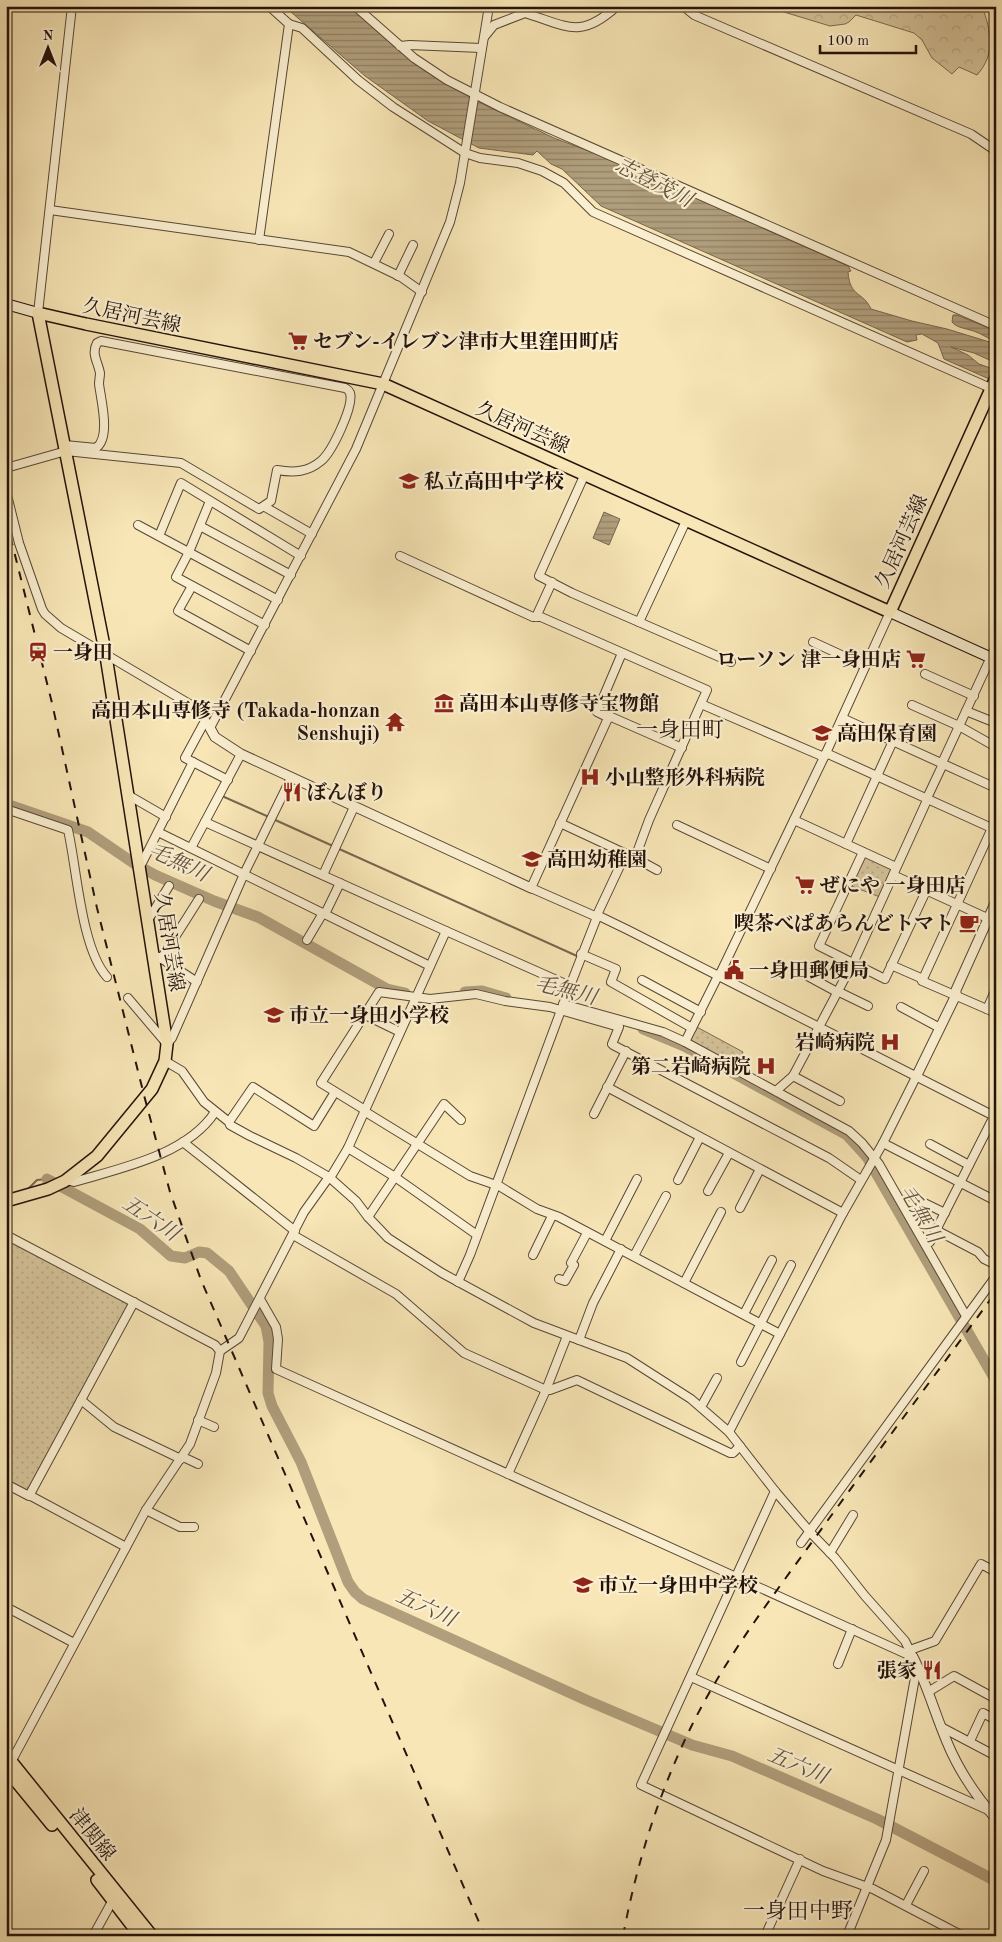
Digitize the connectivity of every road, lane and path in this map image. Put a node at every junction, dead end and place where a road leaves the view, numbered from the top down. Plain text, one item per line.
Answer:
1 (72, 6) edge
2 (269, 6) edge
3 (355, 6) edge
4 (489, 6) edge
5 (616, 6) edge
6 (683, 6) edge
7 (289, 24) junction
8 (482, 40) junction
9 (400, 46) junction
10 (481, 48) junction
11 (474, 93) junction
12 (996, 151) edge
13 (465, 152) junction
14 (50, 210) junction
15 (389, 234) dead end
16 (259, 240) junction
17 (413, 245) dead end
18 (374, 264) junction
19 (398, 276) junction
20 (422, 292) junction
21 (6, 304) edge
22 (38, 313) junction
23 (996, 326) edge
24 (383, 384) junction
25 (994, 386) edge
26 (66, 448) junction
27 (6, 468) edge
28 (584, 476) junction
29 (6, 492) edge
30 (210, 501) junction
31 (265, 506) junction
32 (686, 521) junction
33 (138, 525) dead end
34 (200, 526) junction
35 (312, 534) junction
36 (159, 536) junction
37 (189, 552) junction
38 (301, 556) junction
39 (400, 556) dead end
40 (291, 575) junction
41 (552, 582) junction
42 (192, 586) junction
43 (278, 600) junction
44 (890, 612) junction
45 (536, 617) junction
46 (639, 622) junction
47 (265, 624) junction
48 (814, 642) dead end
49 (996, 646) edge
50 (251, 652) junction
51 (622, 653) junction
52 (106, 656) junction
53 (993, 659) edge
54 (731, 662) dead end
55 (865, 666) junction
56 (925, 674) dead end
57 (974, 696) junction
58 (702, 704) junction
59 (912, 705) dead end
60 (966, 711) junction
61 (609, 718) junction
62 (842, 718) junction
63 (991, 721) dead end
64 (208, 724) junction
65 (959, 726) junction
66 (893, 741) junction
67 (996, 747) edge
68 (682, 748) junction
69 (241, 754) junction
70 (825, 755) junction
71 (193, 762) junction
72 (943, 764) junction
73 (877, 776) junction
74 (290, 778) junction
75 (228, 780) junction
76 (996, 788) edge
77 (128, 795) junction
78 (927, 798) junction
79 (354, 807) junction
80 (6, 809) edge
81 (166, 817) junction
82 (794, 820) junction
83 (205, 822) junction
84 (560, 823) junction
85 (677, 826) dead end
86 (994, 828) edge
87 (158, 832) junction
88 (846, 844) junction
89 (258, 845) junction
90 (191, 848) junction
91 (863, 852) junction
92 (626, 853) junction
93 (635, 858) junction
94 (139, 866) junction
95 (896, 867) junction
96 (771, 869) junction
97 (656, 870) dead end
98 (244, 874) junction
99 (323, 875) junction
100 (893, 875) junction
101 (340, 883) junction
102 (169, 886) dead end
103 (531, 888) junction
104 (926, 891) junction
105 (199, 899) dead end
106 (996, 902) edge
107 (957, 905) junction
108 (324, 914) junction
109 (596, 916) junction
110 (148, 920) junction
111 (992, 920) edge
112 (446, 931) junction
113 (307, 940) dead end
114 (581, 954) junction
115 (157, 956) junction
116 (852, 962) junction
117 (891, 965) junction
118 (430, 966) junction
119 (802, 973) dead end
120 (719, 976) junction
121 (108, 977) dead end
122 (923, 979) junction
123 (642, 980) dead end
124 (197, 982) junction
125 (570, 986) junction
126 (996, 989) edge
127 (837, 991) junction
128 (416, 995) junction
129 (956, 995) junction
130 (128, 998) dead end
131 (868, 1006) dead end
132 (901, 1007) dead end
133 (562, 1008) junction
134 (987, 1009) junction
135 (701, 1012) junction
136 (365, 1014) junction
137 (996, 1014) edge
138 (818, 1027) junction
139 (692, 1028) junction
140 (940, 1028) junction
141 (400, 1032) junction
142 (685, 1042) junction
143 (167, 1044) junction
144 (626, 1051) junction
145 (165, 1060) junction
146 (793, 1076) junction
147 (916, 1077) junction
148 (607, 1087) junction
149 (776, 1091) junction
150 (335, 1092) junction
151 (840, 1101) dead end
152 (364, 1110) junction
153 (215, 1112) junction
154 (594, 1114) dead end
155 (995, 1117) edge
156 (462, 1120) dead end
157 (229, 1122) junction
158 (700, 1138) junction
159 (183, 1142) junction
160 (883, 1143) junction
161 (417, 1144) junction
162 (930, 1144) dead end
163 (348, 1148) junction
164 (728, 1153) junction
165 (874, 1159) junction
166 (969, 1164) junction
167 (86, 1165) junction
168 (760, 1169) junction
169 (93, 1176) junction
170 (395, 1177) junction
171 (329, 1178) junction
172 (637, 1179) dead end
173 (66, 1180) junction
174 (678, 1180) dead end
175 (861, 1180) junction
176 (960, 1183) junction
177 (496, 1184) junction
178 (708, 1191) dead end
179 (666, 1196) dead end
180 (910, 1196) dead end
181 (6, 1201) edge
182 (996, 1201) edge
183 (740, 1208) dead end
184 (721, 1212) dead end
185 (843, 1213) junction
186 (945, 1213) junction
187 (552, 1216) junction
188 (368, 1217) junction
189 (936, 1230) junction
190 (294, 1233) junction
191 (587, 1233) junction
192 (6, 1235) edge
193 (477, 1235) junction
194 (605, 1241) junction
195 (930, 1242) dead end
196 (621, 1249) junction
197 (533, 1255) dead end
198 (634, 1256) junction
199 (772, 1260) dead end
200 (996, 1265) edge
201 (791, 1266) dead end
202 (996, 1276) edge
203 (559, 1278) dead end
204 (458, 1282) junction
205 (684, 1283) junction
206 (259, 1300) junction
207 (134, 1302) junction
208 (744, 1314) junction
209 (966, 1317) junction
210 (761, 1323) junction
211 (780, 1334) junction
212 (568, 1336) junction
213 (579, 1340) junction
214 (220, 1351) junction
215 (741, 1362) dead end
216 (717, 1378) dead end
217 (546, 1390) junction
218 (80, 1400) junction
219 (701, 1407) junction
220 (198, 1420) junction
221 (214, 1427) dead end
222 (728, 1432) junction
223 (740, 1446) junction
224 (182, 1458) junction
225 (198, 1464) dead end
226 (508, 1474) junction
227 (6, 1484) edge
228 (775, 1491) junction
229 (29, 1495) junction
230 (146, 1510) junction
231 (853, 1515) dead end
232 (194, 1527) dead end
233 (810, 1532) junction
234 (801, 1543) dead end
235 (126, 1547) junction
236 (830, 1553) junction
237 (996, 1572) edge
238 (736, 1576) junction
239 (6, 1607) edge
240 (852, 1629) junction
241 (74, 1644) junction
242 (911, 1653) junction
243 (838, 1664) dead end
244 (918, 1671) junction
245 (691, 1677) junction
246 (928, 1692) junction
247 (996, 1698) edge
248 (996, 1720) edge
249 (941, 1727) junction
250 (970, 1741) junction
251 (996, 1756) edge
252 (8, 1765) edge
253 (898, 1770) junction
254 (988, 1810) junction
255 (996, 1819) edge
256 (800, 1859) junction
257 (924, 1871) dead end
258 (867, 1888) junction
259 (114, 1896) junction
260 (906, 1905) junction
261 (6, 1930) edge
262 (13, 1936) edge
263 (93, 1936) edge
264 (140, 1936) edge
265 (152, 1936) edge
266 (765, 1936) edge
267 (847, 1936) edge
268 (963, 1936) edge

1 - 14 street
2 - 7 street
3 - 9 street
4 - 8 street
5 - 8 street
6 - 12 street
7 - 13 street
7 - 16 street
8 - 10 street
9 - 10 street
9 - 11 street
10 - 11 street
11 - 13 street
11 - 23 street
13 - 20 street
13 - 25 street
14 - 16 street
14 - 22 street
15 - 18 street
16 - 18 street
17 - 19 street
18 - 19 street
19 - 20 street
20 - 24 street
21 - 22 main road
22 - 24 main road, 久居河芸線
22 - 26 main road, 久居河芸線
24 - 28 main road, 久居河芸線
24 - 35 street
25 - 44 main road, 久居河芸線
26 - 27 street
26 - 31 street
26 - 31 street
26 - 52 main road, 久居河芸線
28 - 32 main road, 久居河芸線
28 - 41 street
29 - 52 street
30 - 34 street
30 - 36 street
30 - 38 street
31 - 35 street
32 - 44 main road, 久居河芸線
32 - 46 street
33 - 36 street
34 - 37 street
34 - 40 street
35 - 38 street
36 - 37 street
37 - 42 street
37 - 43 street
38 - 40 street
39 - 45 street
40 - 43 street
41 - 45 street
41 - 46 street
42 - 47 street
42 - 50 street
43 - 47 street
44 - 53 main road
44 - 55 street
45 - 51 street
46 - 54 street
47 - 50 street
48 - 55 street
49 - 53 street
50 - 64 street
51 - 58 street
51 - 61 street
52 - 64 street
52 - 77 main road, 久居河芸線
53 - 57 street
55 - 62 street
56 - 57 street
57 - 60 street
58 - 68 street
58 - 70 street
59 - 65 street
60 - 63 street
60 - 65 street
61 - 68 street
61 - 84 street
62 - 66 street
62 - 70 street
64 - 69 street
64 - 71 street
65 - 67 street
65 - 72 street
66 - 72 street
66 - 73 street
68 - 93 street
69 - 74 street
69 - 75 street
70 - 73 street
70 - 82 street
71 - 75 street
71 - 81 street
72 - 76 street
72 - 78 street
73 - 78 street
73 - 88 street
74 - 79 street
74 - 89 street
75 - 83 street
77 - 81 street
77 - 94 main road, 久居河芸線
78 - 86 street
78 - 95 street
79 - 99 street
79 - 103 street
80 - 121 street
81 - 87 street
82 - 88 street
82 - 96 street
83 - 89 street
83 - 90 street
84 - 92 street
84 - 103 street
85 - 96 street
86 - 107 street
87 - 90 street
87 - 94 street
88 - 91 street
89 - 98 street
89 - 99 street
90 - 98 street
91 - 95 street
91 - 116 street
92 - 93 street
92 - 109 street
93 - 97 street
94 - 110 main road, 久居河芸線
95 - 100 street
96 - 120 street
98 - 108 street
98 - 124 street
99 - 101 street
100 - 104 street
100 - 116 street
101 - 108 street
101 - 112 street
102 - 110 street
103 - 109 street
104 - 107 street
104 - 117 street
105 - 115 street
106 - 111 street
107 - 111 street
107 - 122 street
108 - 113 street
108 - 118 street
109 - 114 street
109 - 120 street
110 - 115 main road, 久居河芸線
111 - 129 street
112 - 118 street
112 - 125 street
114 - 125 street
114 - 139 street
115 - 124 street
115 - 143 main road, 久居河芸線
116 - 117 street
116 - 127 street
117 - 122 street
118 - 128 street
119 - 127 street
120 - 135 street
120 - 138 street
122 - 129 street
123 - 135 street
124 - 143 street
125 - 133 street
126 - 134 street
127 - 131 street
127 - 138 street
128 - 133 street
128 - 136 street
128 - 141 street
129 - 134 street
129 - 140 street
130 - 143 street
132 - 140 street
133 - 142 street
133 - 144 street
133 - 177 street
134 - 137 street
135 - 139 street
136 - 141 street
136 - 150 street
138 - 146 street
138 - 147 street
139 - 142 street
140 - 147 street
141 - 152 street
142 - 149 street
143 - 145 main road, 久居河芸線
144 - 148 street
144 - 175 street
145 - 153 street
145 - 167 main road, 久居河芸線
146 - 149 street
146 - 151 street
147 - 155 street
147 - 160 street
148 - 154 street
148 - 158 street
149 - 165 street
150 - 152 street
150 - 157 street
152 - 161 street
152 - 163 street
153 - 157 street
153 - 159 street
155 - 166 street
156 - 161 street
157 - 171 street
158 - 164 street
158 - 174 street
159 - 169 street
159 - 190 street
160 - 165 street
160 - 176 street
161 - 170 street
161 - 177 street
162 - 166 street
163 - 170 street
163 - 171 street
164 - 168 street
164 - 178 street
165 - 175 street
165 - 209 street
166 - 176 street
167 - 169 street
167 - 173 main road, 久居河芸線
168 - 183 street
168 - 185 street
169 - 173 street
170 - 188 street
170 - 193 street
171 - 188 street
171 - 190 street
172 - 194 street
173 - 181 main road, 久居河芸線
175 - 185 street
176 - 182 street
176 - 186 street
177 - 187 street
177 - 193 street
179 - 198 street
180 - 186 street
184 - 205 street
185 - 211 street
186 - 189 street
187 - 191 street
187 - 197 street
188 - 204 street
189 - 195 street
189 - 200 street
190 - 206 street
190 - 217 street
191 - 194 street
191 - 203 street
192 - 207 street
193 - 204 street
194 - 196 street
196 - 198 street
196 - 213 street
198 - 205 street
199 - 208 street
201 - 210 street
202 - 209 street
204 - 212 street
205 - 208 street
206 - 214 street
206 - 226 street
207 - 214 street
207 - 218 street
208 - 210 street
209 - 233 street
210 - 211 street
210 - 215 street
211 - 222 street
212 - 213 street
212 - 217 street
213 - 219 street
214 - 220 street
216 - 219 street
217 - 223 street
217 - 226 street
218 - 224 street
218 - 229 street
219 - 222 street
220 - 221 street
220 - 224 street
222 - 223 street
223 - 228 street
224 - 225 street
224 - 230 street
226 - 238 street
227 - 229 street
228 - 233 street
228 - 238 street
229 - 235 street
230 - 232 street
230 - 235 street
231 - 236 street
233 - 234 street
233 - 236 street
235 - 241 street
236 - 242 street
237 - 242 street
238 - 240 street
238 - 245 street
239 - 241 street
240 - 242 street
240 - 243 street
241 - 252 street
242 - 244 street
244 - 246 street
244 - 253 street
245 - 253 street
245 - 256 street
246 - 247 street
246 - 249 street
248 - 250 street
249 - 250 street
249 - 254 street
250 - 251 street
252 - 259 main road, 津関線
253 - 254 street
253 - 258 street
254 - 255 street
256 - 258 street
256 - 266 street
257 - 260 street
258 - 260 street
258 - 267 street
259 - 263 street
259 - 264 main road, 津関線
259 - 265 main road, 津関線
260 - 268 street
261 - 262 street

